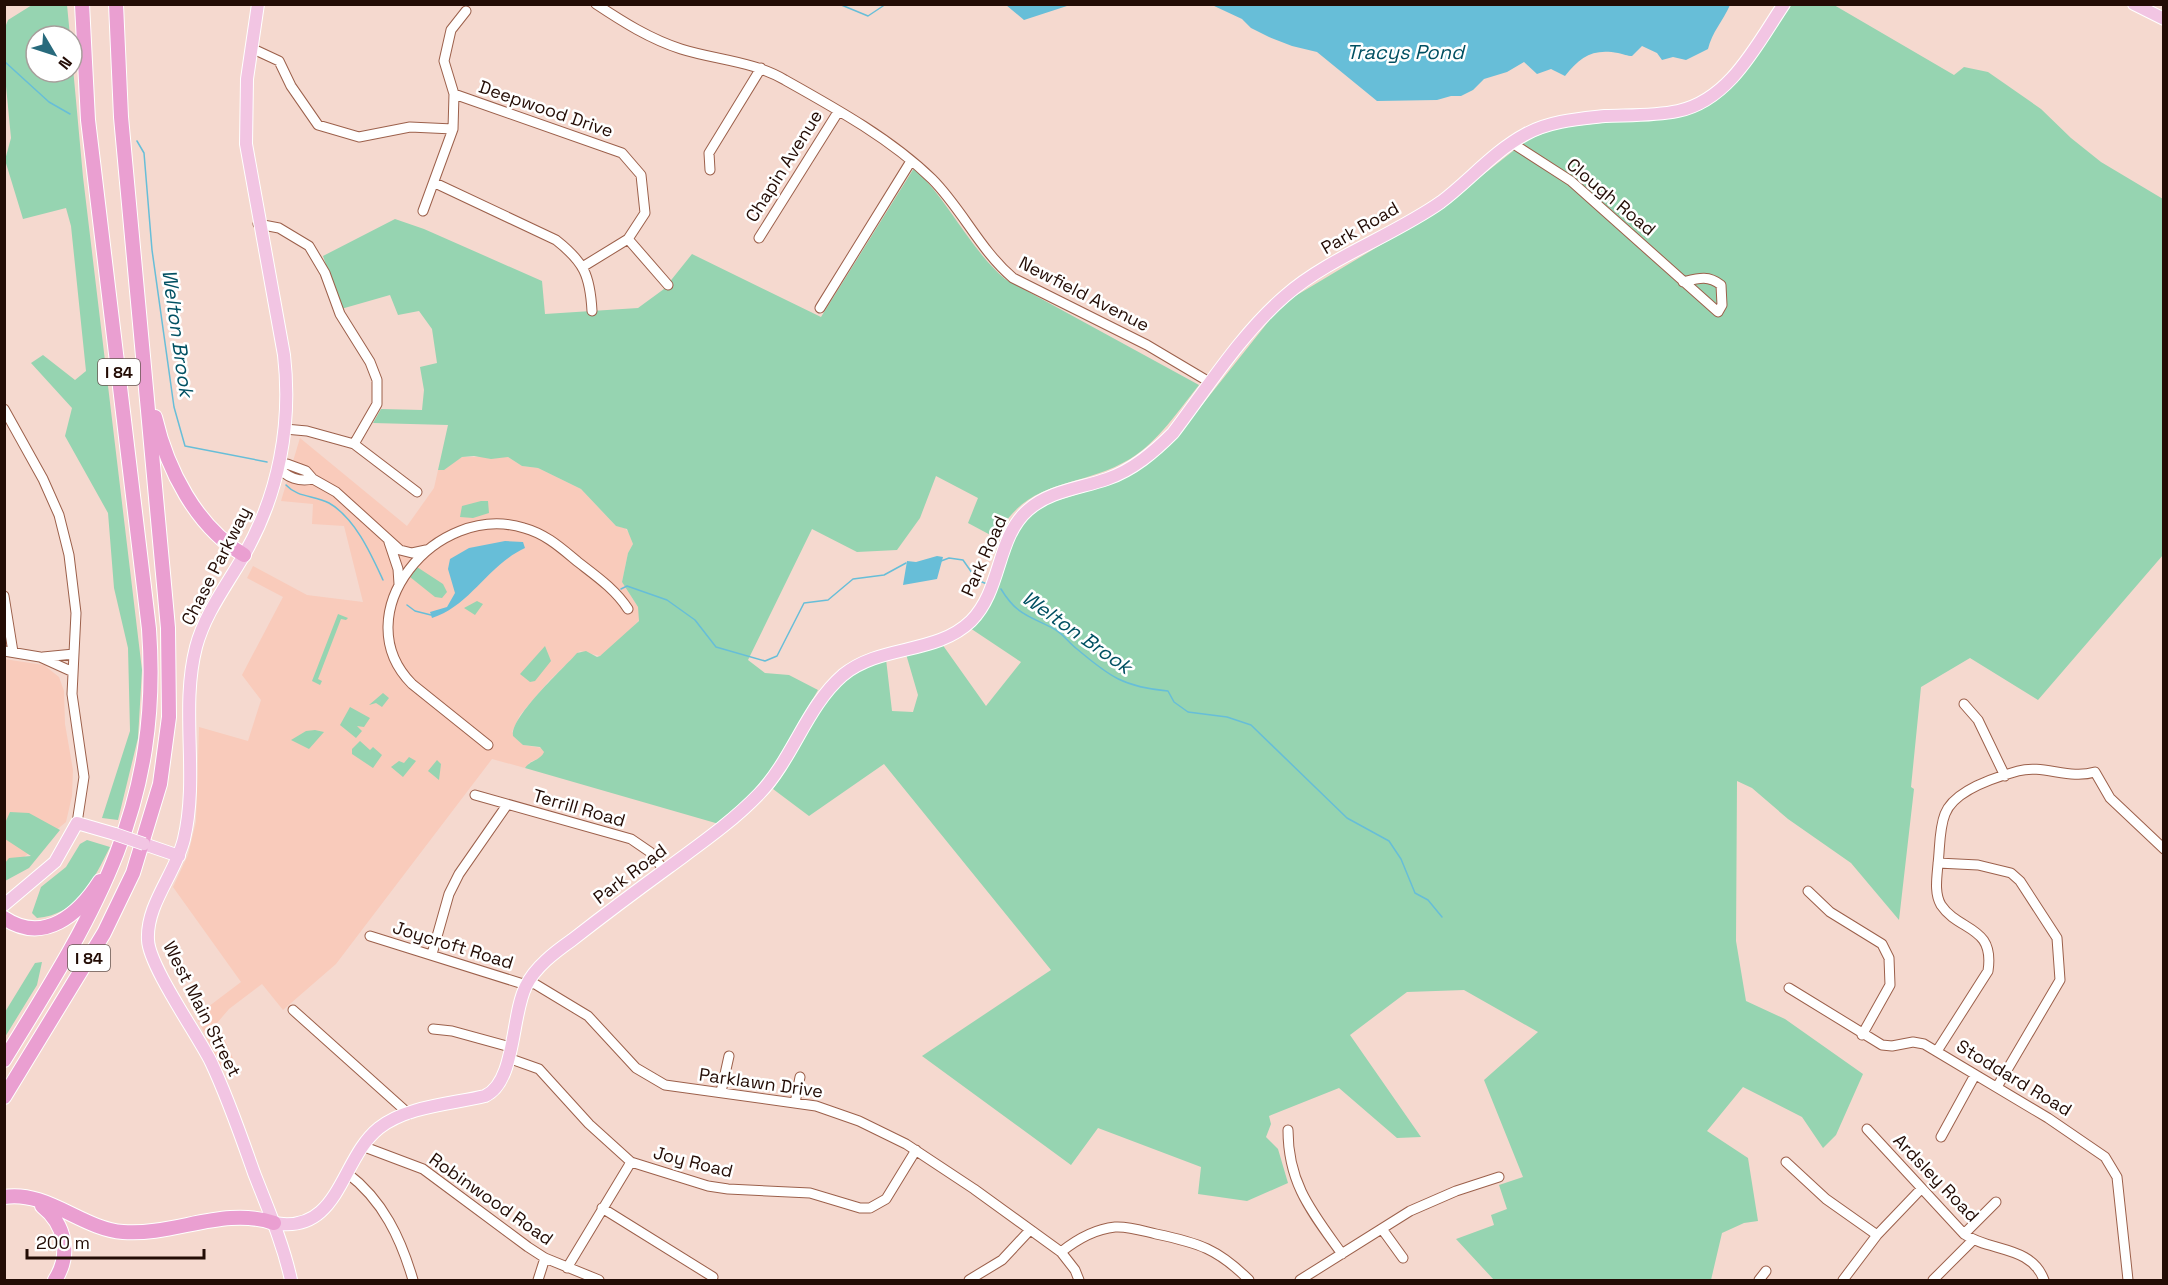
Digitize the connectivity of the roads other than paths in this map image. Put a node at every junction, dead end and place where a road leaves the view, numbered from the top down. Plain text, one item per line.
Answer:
1 (76, 4) edge
2 (82, 4) edge
3 (116, 4) edge
4 (258, 4) edge
5 (596, 4) edge
6 (1784, 4) edge
7 (2134, 4) edge
8 (466, 11) dead end
9 (2163, 19) edge
10 (251, 48) junction
11 (761, 68) junction
12 (454, 94) junction
13 (838, 112) junction
14 (88, 120) junction
15 (453, 129) junction
16 (1512, 143) junction
17 (911, 161) junction
18 (710, 170) dead end
19 (435, 183) junction
20 (423, 211) dead end
21 (258, 224) junction
22 (759, 238) dead end
23 (628, 239) junction
24 (584, 266) junction
25 (1683, 282) junction
26 (668, 285) dead end
27 (136, 286) junction
28 (820, 308) dead end
29 (592, 311) dead end
30 (1211, 383) junction
31 (4, 410) edge
32 (285, 429) junction
33 (354, 444) junction
34 (279, 467) junction
35 (417, 492) dead end
36 (389, 542) junction
37 (426, 550) junction
38 (244, 555) junction
39 (399, 584) junction
40 (4, 596) edge
41 (628, 609) dead end
42 (7, 621) edge
43 (9, 651) edge
44 (74, 654) junction
45 (40, 657) junction
46 (73, 672) junction
47 (1964, 704) dead end
48 (488, 745) dead end
49 (2005, 776) junction
50 (475, 795) dead end
51 (134, 802) junction
52 (507, 805) junction
53 (77, 823) junction
54 (2163, 849) edge
55 (179, 856) junction
56 (1938, 863) junction
57 (664, 870) junction
58 (1808, 891) dead end
59 (4, 905) edge
60 (4, 918) edge
61 (370, 936) dead end
62 (432, 954) junction
63 (527, 984) junction
64 (1789, 988) dead end
65 (293, 1010) dead end
66 (433, 1029) dead end
67 (1862, 1035) junction
68 (1937, 1051) junction
69 (509, 1052) junction
70 (729, 1056) dead end
71 (4, 1060) edge
72 (1975, 1075) junction
73 (800, 1077) dead end
74 (1997, 1088) junction
75 (720, 1092) junction
76 (4, 1098) edge
77 (795, 1102) junction
78 (409, 1114) junction
79 (1867, 1129) dead end
80 (1288, 1130) dead end
81 (1941, 1137) dead end
82 (362, 1146) junction
83 (916, 1150) junction
84 (631, 1162) junction
85 (1786, 1162) dead end
86 (347, 1173) junction
87 (1499, 1177) dead end
88 (1921, 1189) junction
89 (7, 1196) edge
90 (1996, 1202) dead end
91 (602, 1208) junction
92 (274, 1223) junction
93 (1382, 1229) junction
94 (1030, 1230) junction
95 (1964, 1234) junction
96 (1877, 1235) junction
97 (1973, 1240) junction
98 (1061, 1252) junction
99 (1342, 1254) junction
100 (545, 1258) junction
101 (1403, 1258) dead end
102 (567, 1268) junction
103 (1766, 1271) dead end
104 (713, 1277) dead end
105 (55, 1281) edge
106 (291, 1281) edge
107 (413, 1281) edge
108 (538, 1281) edge
109 (599, 1281) edge
110 (969, 1281) edge
111 (1079, 1281) edge
112 (1249, 1281) edge
113 (1300, 1281) edge
114 (1760, 1281) edge
115 (1843, 1281) edge
116 (1934, 1281) edge
117 (2044, 1281) edge
118 (2128, 1281) edge

1 - 14 highway
2 - 14 highway, I 84
3 - 27 highway, I 84
4 - 10 main road, Chase Parkway
5 - 11 street, Newfield Avenue
6 - 16 main road, Park Road
7 - 9 main road
8 - 12 street
10 - 15 street
10 - 21 main road, Chase Parkway
11 - 13 street, Newfield Avenue
11 - 18 street
12 - 15 street
12 - 23 street, Deepwood Drive
13 - 17 street, Newfield Avenue
13 - 22 street, Chapin Avenue
14 - 51 highway, I 84
15 - 19 street
16 - 25 street, Clough Road
16 - 30 main road, Park Road
17 - 28 street
17 - 30 street, Newfield Avenue
19 - 20 street
19 - 24 street
21 - 32 main road, Chase Parkway
21 - 33 street
23 - 24 street, Deepwood Drive
23 - 26 street
24 - 29 street
25 - 25 street, Clough Road
27 - 38 highway
27 - 76 highway, I 84
30 - 57 main road, Park Road
31 - 44 street
32 - 33 street
32 - 34 main road, Chase Parkway
33 - 35 street
34 - 36 street
34 - 38 main road, Chase Parkway
36 - 37 street
36 - 39 street
37 - 39 street
37 - 41 street
38 - 55 main road, Chase Parkway
39 - 48 street
40 - 42 street
42 - 43 street
43 - 45 street
44 - 45 street
44 - 46 street
45 - 46 street
46 - 53 street
47 - 49 street
49 - 54 street
49 - 56 street
50 - 52 street, Terrill Road
51 - 60 highway
51 - 71 highway, I 84
52 - 57 street, Terrill Road
52 - 62 street
53 - 55 main road, bridge
53 - 59 main road
55 - 92 main road, West Main Street
56 - 68 street
56 - 74 street
57 - 63 main road, Park Road
58 - 67 street
61 - 62 street, Joycroft Road
62 - 63 street, Joycroft Road
63 - 69 main road, Park Road
63 - 75 street, Parklawn Drive
64 - 67 street, Stoddard Road
65 - 78 street
66 - 69 street, Joy Road
67 - 68 street, Stoddard Road
68 - 72 street, Stoddard Road
69 - 78 main road, Park Road
69 - 84 street, Joy Road
70 - 75 street
72 - 74 street, Stoddard Road
72 - 81 street
73 - 77 street
74 - 118 street, Stoddard Road
75 - 77 street, Parklawn Drive
77 - 83 street, Parklawn Drive
78 - 82 main road, Park Road
79 - 88 street, Ardsley Road
80 - 99 street
82 - 86 main road, Park Road
82 - 100 street, Robinwood Road
83 - 84 street, Joy Road
83 - 94 street, Parklawn Drive
84 - 91 street
85 - 96 street
86 - 92 main road, Park Road
86 - 107 street
87 - 93 street
88 - 95 street, Ardsley Road
88 - 96 street
89 - 92 highway
89 - 105 highway
90 - 95 street
91 - 102 street
91 - 104 street
92 - 106 main road, West Main Street
93 - 99 street
93 - 101 street
94 - 98 street, Parklawn Drive
94 - 110 street
95 - 97 street, Ardsley Road
96 - 115 street
97 - 116 street
97 - 117 street, Ardsley Road
98 - 111 street, Parklawn Drive
98 - 112 street
99 - 113 street
100 - 102 street, Robinwood Road
100 - 108 street
102 - 109 street, Robinwood Road
103 - 114 street

